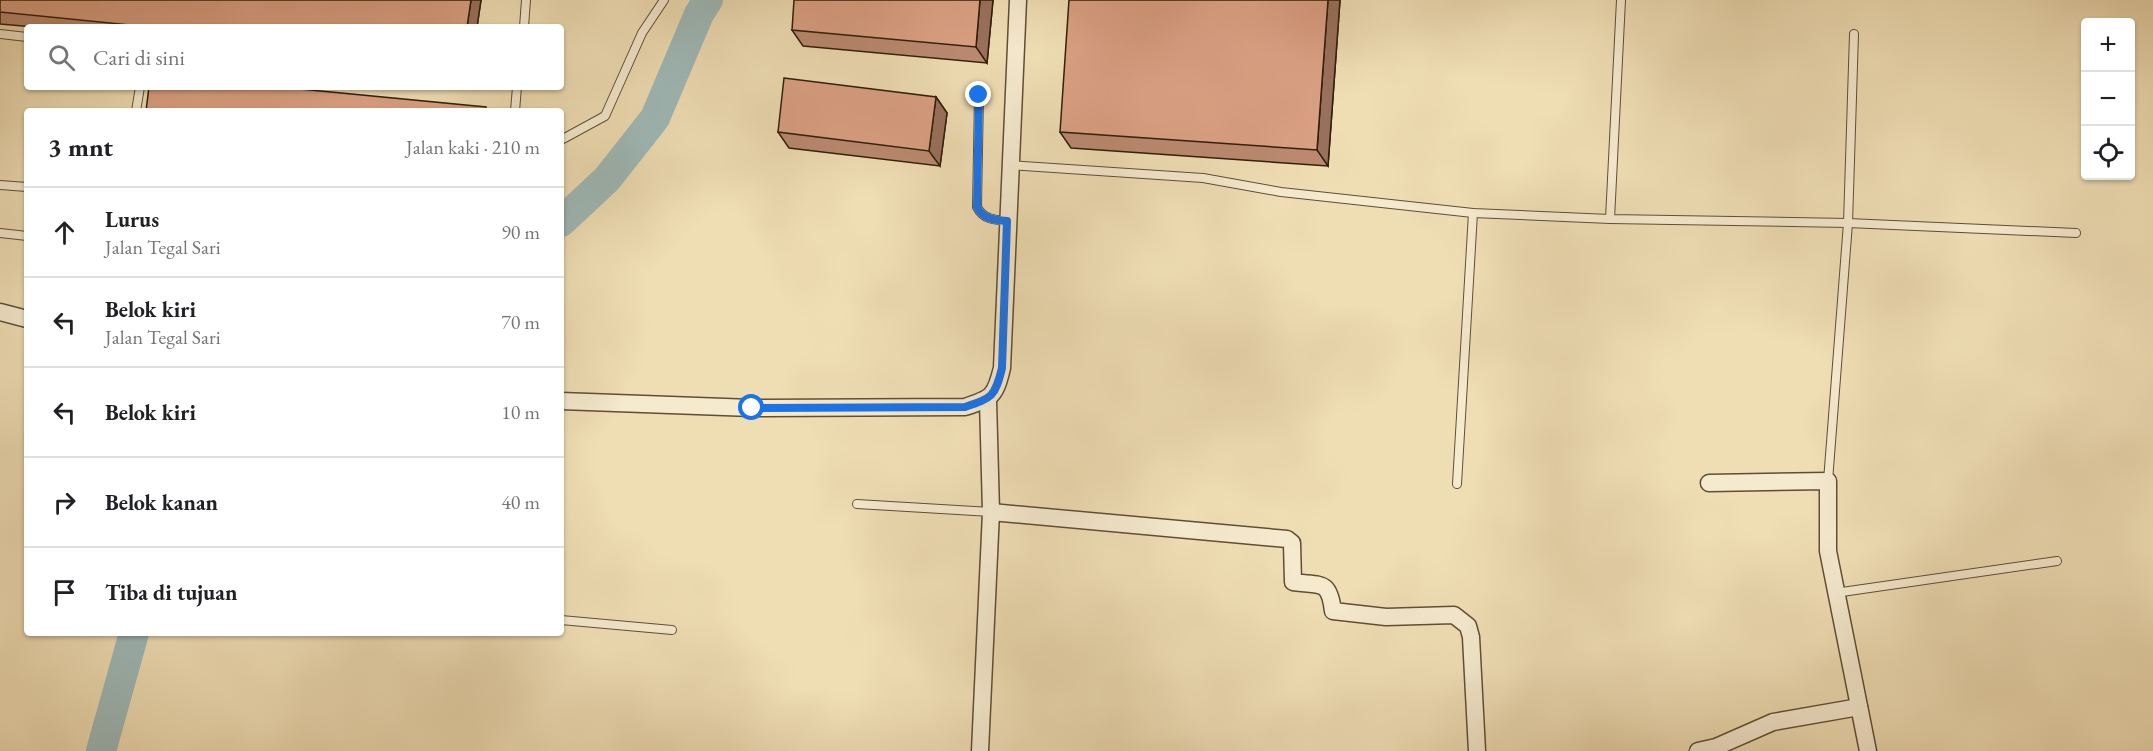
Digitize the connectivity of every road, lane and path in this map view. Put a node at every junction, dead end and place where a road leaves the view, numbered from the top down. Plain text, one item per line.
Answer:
1 (526, 0) edge
2 (664, 0) edge
3 (1018, 0) edge
4 (1621, 0) edge
5 (524, 24) edge
6 (0, 34) edge
7 (1854, 34) dead end
8 (24, 37) edge
9 (140, 90) edge
10 (517, 90) edge
11 (979, 95) dead end
12 (136, 108) edge
13 (515, 108) edge
14 (564, 138) edge
15 (1009, 165) junction
16 (0, 185) edge
17 (24, 187) edge
18 (1473, 213) junction
19 (1610, 219) junction
20 (1007, 221) junction
21 (1848, 223) junction
22 (0, 233) edge
23 (2076, 233) dead end
24 (24, 236) edge
25 (0, 312) edge
26 (24, 318) edge
27 (988, 400) junction
28 (564, 401) edge
29 (1828, 481) junction
30 (1709, 483) dead end
31 (1457, 484) dead end
32 (857, 504) dead end
33 (991, 512) junction
34 (2057, 561) dead end
35 (1835, 593) junction
36 (564, 620) edge
37 (672, 630) dead end
38 (1859, 707) junction
39 (980, 751) edge
40 (1477, 751) edge
41 (1698, 751) edge
42 (1868, 751) edge

1 - 5 lane
2 - 14 lane
3 - 15 street
4 - 19 lane
6 - 8 lane
7 - 21 lane
9 - 12 lane
10 - 13 lane
11 - 20 lane
15 - 18 lane
15 - 20 street
16 - 17 lane
18 - 19 lane
18 - 31 lane
19 - 21 lane
20 - 27 street
21 - 23 lane
21 - 29 lane
22 - 24 lane
25 - 26 street
27 - 28 street
27 - 33 street
29 - 30 street
29 - 35 street
32 - 33 lane
33 - 39 street
33 - 40 street
34 - 35 lane
35 - 38 street
36 - 37 lane
38 - 41 street
38 - 42 street

